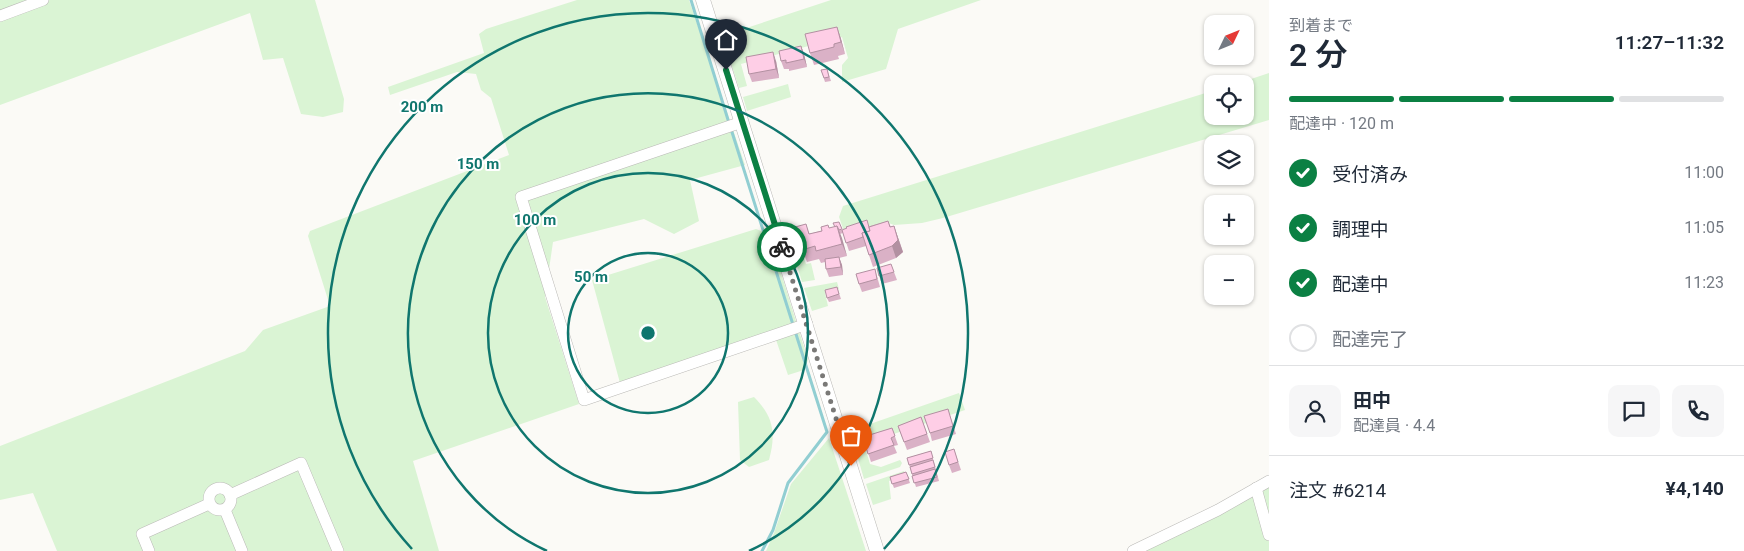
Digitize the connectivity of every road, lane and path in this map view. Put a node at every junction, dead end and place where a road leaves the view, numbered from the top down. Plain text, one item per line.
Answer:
1 (42, 0) edge
2 (703, 0) edge
3 (0, 16) edge
4 (742, 122) junction
5 (806, 324) junction
6 (1269, 481) edge
7 (1256, 488) junction
8 (230, 495) junction
9 (209, 504) junction
10 (224, 510) junction
11 (1269, 535) edge
12 (149, 551) edge
13 (242, 551) edge
14 (338, 551) edge
15 (877, 551) edge
16 (1133, 551) edge

1 - 3 street
2 - 4 main road
4 - 5 main road
4 - 5 street
5 - 15 main road
6 - 7 street
7 - 11 street
7 - 16 street
8 - 9 street
8 - 10 street
8 - 14 street
9 - 10 street
9 - 12 street
10 - 13 street

